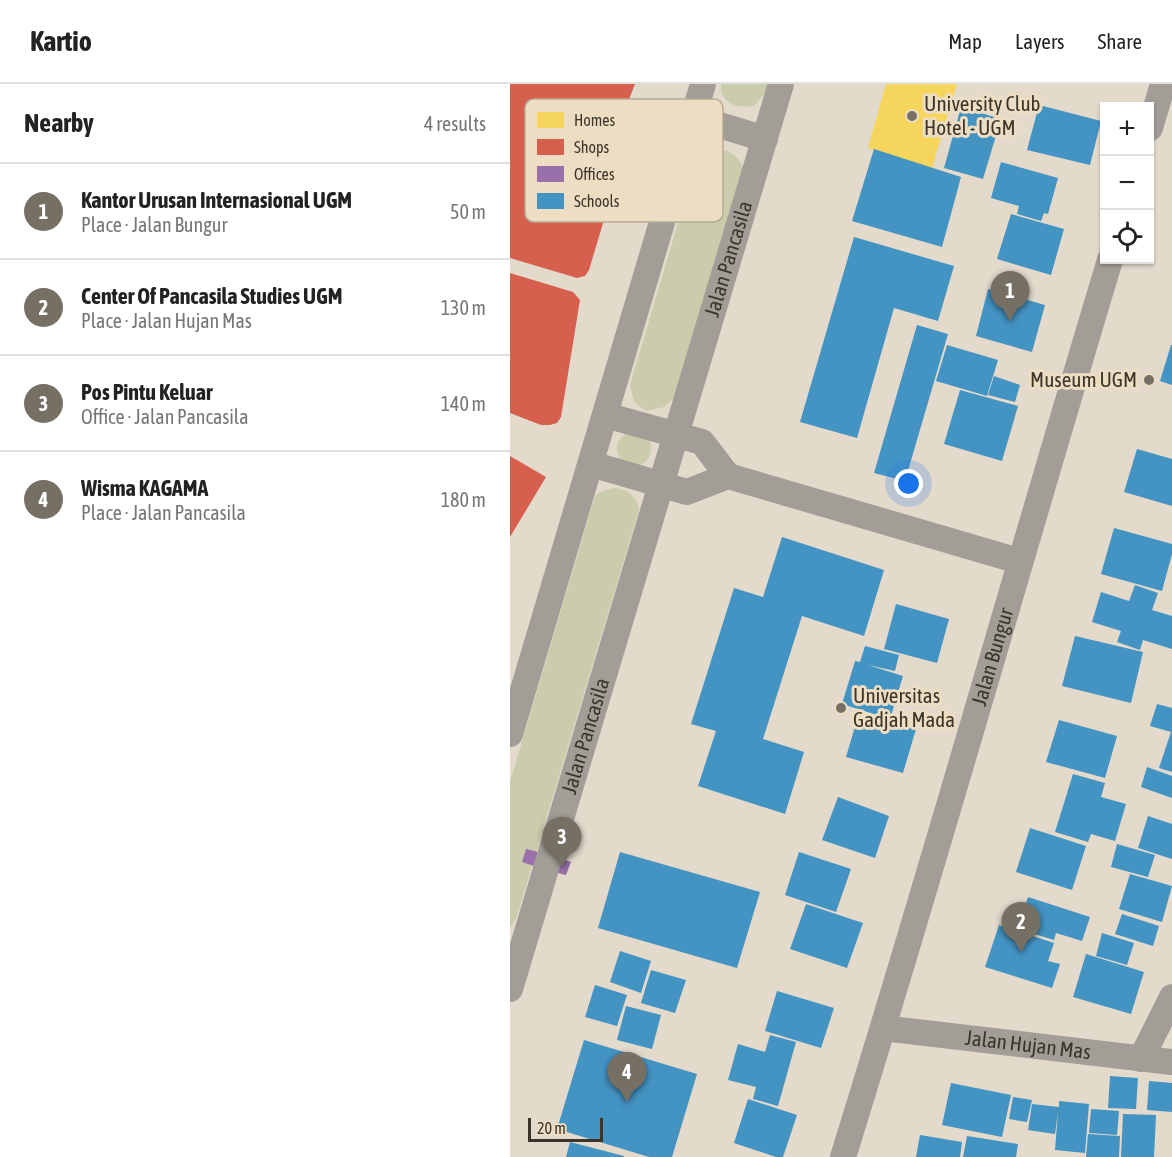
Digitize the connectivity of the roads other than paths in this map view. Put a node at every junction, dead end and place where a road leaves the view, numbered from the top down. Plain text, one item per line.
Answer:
1 (703, 84) edge
2 (781, 84) edge
3 (1163, 84) edge
4 (698, 99) edge
5 (1154, 112) edge
6 (723, 126) edge
7 (765, 139) junction
8 (662, 222) edge
9 (1109, 264) edge
10 (606, 415) junction
11 (676, 435) junction
12 (591, 464) junction
13 (728, 476) junction
14 (661, 485) junction
15 (1019, 561) junction
16 (510, 734) edge
17 (512, 973) edge
18 (1172, 997) edge
19 (883, 1028) junction
20 (1141, 1059) junction
21 (1172, 1062) edge
22 (843, 1157) edge

1 - 4 street
2 - 7 street, Jalan Pancasila
3 - 5 street
6 - 7 street
7 - 11 street, Jalan Pancasila
8 - 10 street
9 - 15 street, Jalan Bungur
10 - 11 street
10 - 12 street
11 - 13 street
11 - 14 street, Jalan Pancasila
12 - 14 street
12 - 16 street
13 - 14 street
13 - 15 street
14 - 17 street, Jalan Pancasila
15 - 19 street, Jalan Bungur
18 - 20 street
19 - 20 street, Jalan Hujan Mas
19 - 22 street, Jalan Bungur
20 - 21 street, Jalan Hujan Mas

